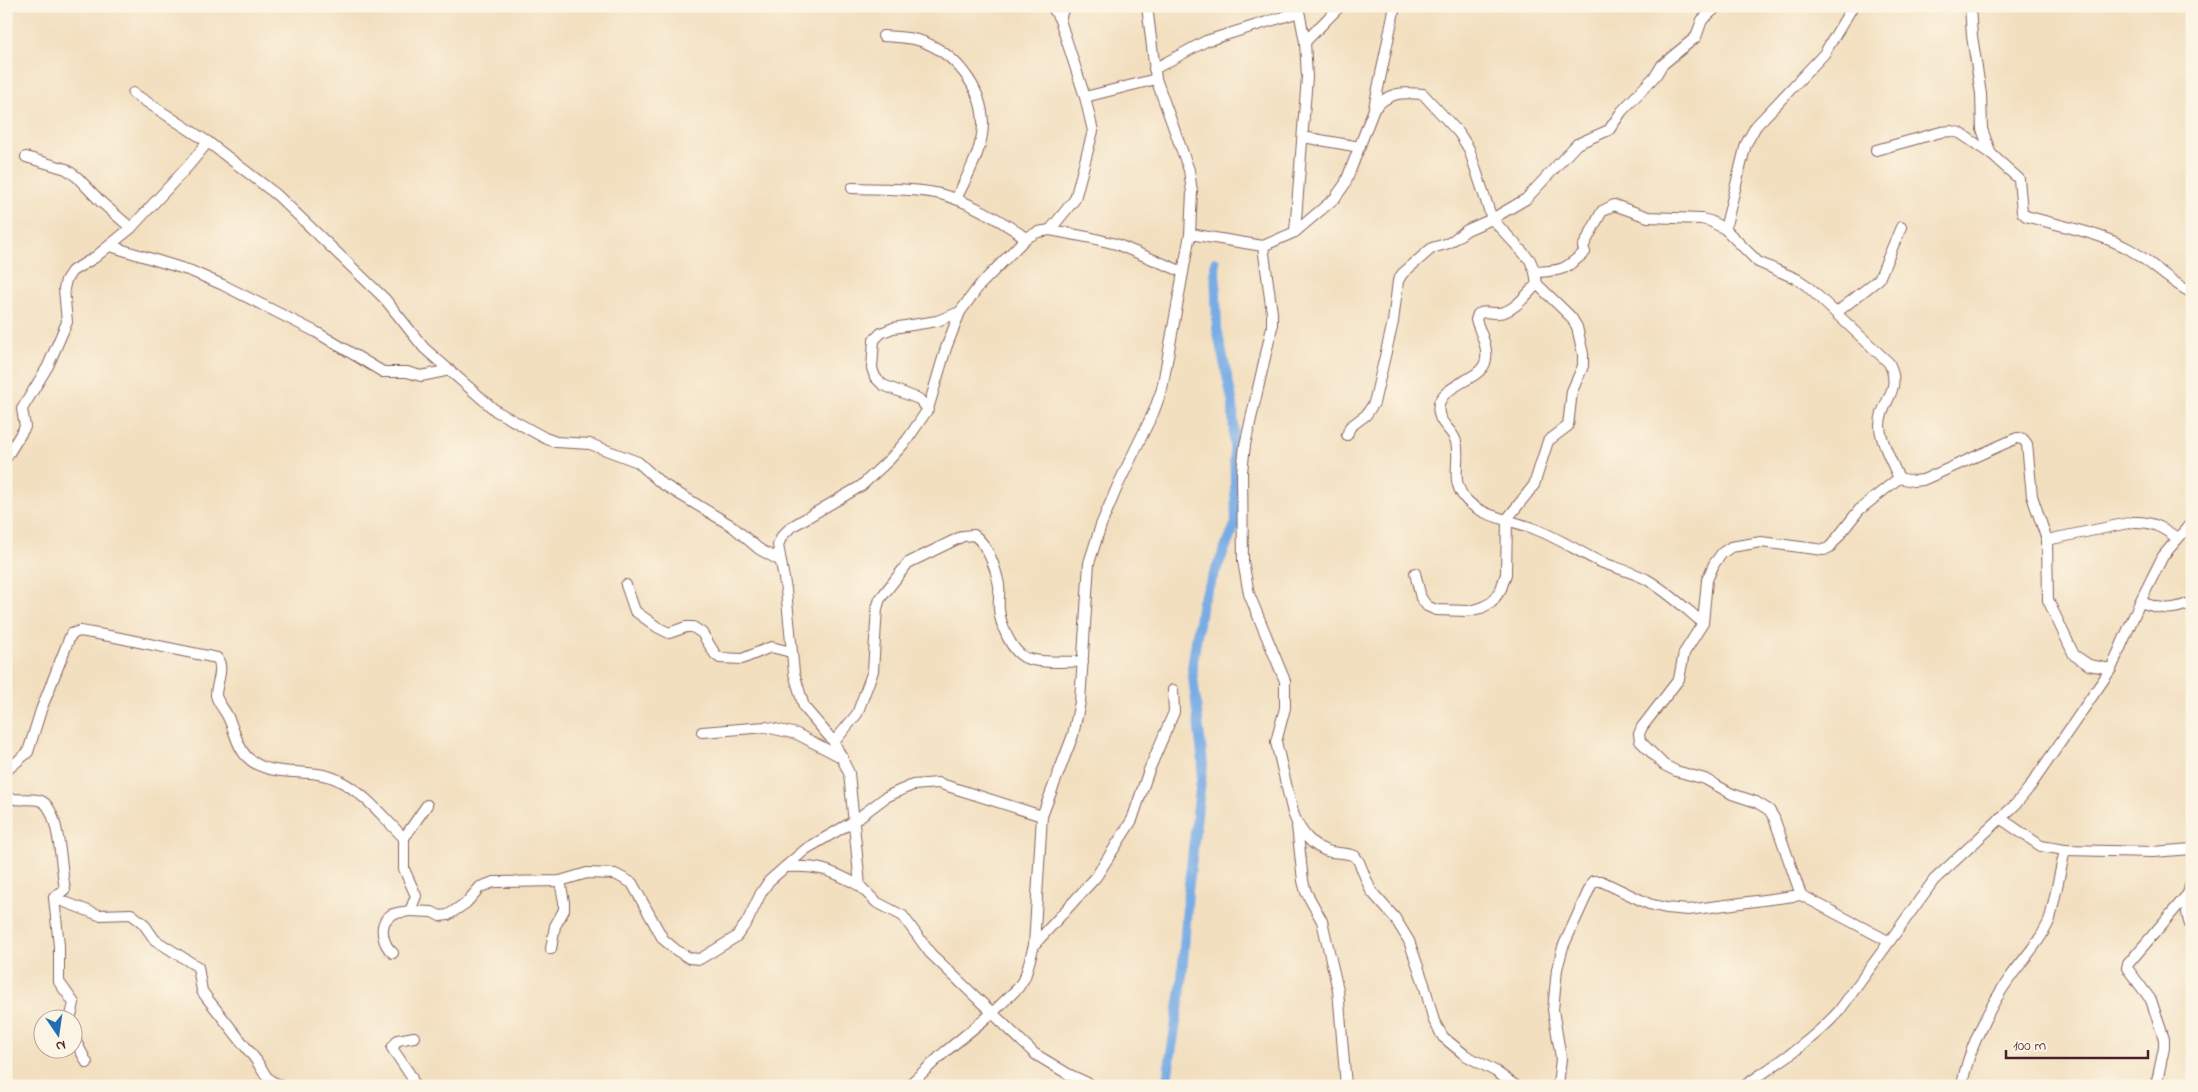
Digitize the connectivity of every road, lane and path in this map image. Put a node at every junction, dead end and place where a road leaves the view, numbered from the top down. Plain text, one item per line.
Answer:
1 (1052, 6) edge
2 (1064, 6) edge
3 (1147, 6) edge
4 (1340, 6) edge
5 (1395, 6) edge
6 (1853, 6) edge
7 (1970, 6) edge
8 (1713, 8) edge
9 (1299, 9) edge
10 (1060, 20) junction
11 (883, 36) dead end
12 (1305, 42) junction
13 (1155, 74) junction
14 (133, 93) dead end
15 (1085, 97) junction
16 (1374, 109) junction
17 (1303, 138) junction
18 (208, 142) junction
19 (1360, 147) junction
20 (1876, 150) dead end
21 (1991, 154) junction
22 (26, 157) dead end
23 (852, 188) dead end
24 (956, 199) junction
25 (1492, 219) junction
26 (1901, 227) dead end
27 (131, 228) junction
28 (1725, 229) junction
29 (1050, 230) junction
30 (1295, 232) junction
31 (1190, 234) junction
32 (1026, 238) junction
33 (110, 246) junction
34 (1263, 246) junction
35 (1183, 272) junction
36 (1535, 272) junction
37 (1537, 284) junction
38 (2192, 293) edge
39 (960, 312) junction
40 (1836, 313) junction
41 (450, 370) junction
42 (928, 409) junction
43 (1348, 435) dead end
44 (6, 458) edge
45 (1899, 478) junction
46 (1507, 519) junction
47 (2192, 522) edge
48 (2177, 538) junction
49 (2047, 540) junction
50 (779, 560) junction
51 (1415, 573) dead end
52 (626, 585) dead end
53 (2140, 602) junction
54 (2192, 602) edge
55 (1703, 623) junction
56 (792, 652) junction
57 (1083, 662) junction
58 (2111, 669) junction
59 (1173, 690) dead end
60 (702, 732) dead end
61 (834, 742) junction
62 (843, 758) junction
63 (6, 771) edge
64 (6, 797) edge
65 (427, 804) dead end
66 (1042, 816) junction
67 (2000, 818) junction
68 (854, 821) junction
69 (1297, 824) junction
70 (404, 838) junction
71 (2192, 849) edge
72 (2065, 850) junction
73 (785, 867) junction
74 (2192, 880) edge
75 (560, 881) junction
76 (860, 886) junction
77 (1800, 895) junction
78 (2187, 895) junction
79 (54, 898) junction
80 (410, 911) junction
81 (2192, 930) edge
82 (1888, 941) junction
83 (1034, 944) junction
84 (551, 949) dead end
85 (393, 953) dead end
86 (72, 1010) edge
87 (992, 1014) junction
88 (414, 1037) dead end
89 (82, 1053) edge
90 (87, 1063) dead end
91 (282, 1086) edge
92 (414, 1086) edge
93 (908, 1086) edge
94 (1094, 1086) edge
95 (1346, 1086) edge
96 (1516, 1086) edge
97 (1558, 1086) edge
98 (1744, 1086) edge
99 (1962, 1086) edge
100 (2156, 1086) edge

1 - 10 street
2 - 10 street
3 - 13 street
4 - 12 street
5 - 16 street
6 - 28 street
7 - 21 street
8 - 25 street
9 - 12 street
9 - 13 street
10 - 15 street
11 - 24 street
12 - 17 street
13 - 15 street
13 - 31 street
14 - 18 street
15 - 29 street
16 - 19 street
16 - 25 street
17 - 19 street
17 - 30 street
18 - 27 street
18 - 41 street
19 - 30 street
20 - 21 street
21 - 38 street
22 - 27 street
23 - 24 street
24 - 32 street
25 - 36 street
25 - 43 street
26 - 40 street
27 - 33 street
28 - 36 street
28 - 40 street
29 - 32 street
29 - 35 street
30 - 34 street
31 - 34 street
31 - 35 street
32 - 39 street
33 - 41 street
33 - 44 street
34 - 69 street
35 - 57 street
36 - 37 street
37 - 46 street
37 - 46 street
39 - 42 street
39 - 42 street
40 - 45 street
41 - 50 street
42 - 50 street
45 - 49 street
45 - 55 street
46 - 51 street
46 - 55 street
47 - 48 street
48 - 49 street
48 - 53 street
49 - 58 street
50 - 56 street
52 - 56 street
53 - 54 street
53 - 58 street
55 - 77 street
56 - 61 street
57 - 61 street
57 - 66 street
58 - 67 street
59 - 83 street
60 - 62 street
61 - 62 street
62 - 68 street
63 - 70 street
64 - 79 street
65 - 70 street
66 - 68 street
66 - 83 street
67 - 72 street
67 - 82 street
68 - 73 street
68 - 76 street
69 - 95 street
69 - 96 street
70 - 80 street
71 - 72 street
72 - 99 street
73 - 75 street
73 - 76 street
74 - 78 street
75 - 80 street
75 - 84 street
76 - 87 street
77 - 82 street
77 - 97 street
78 - 81 street
78 - 100 street
79 - 86 street
79 - 91 street
80 - 85 street
82 - 98 street
83 - 87 street
87 - 93 street
87 - 94 street
88 - 92 street
89 - 90 street

